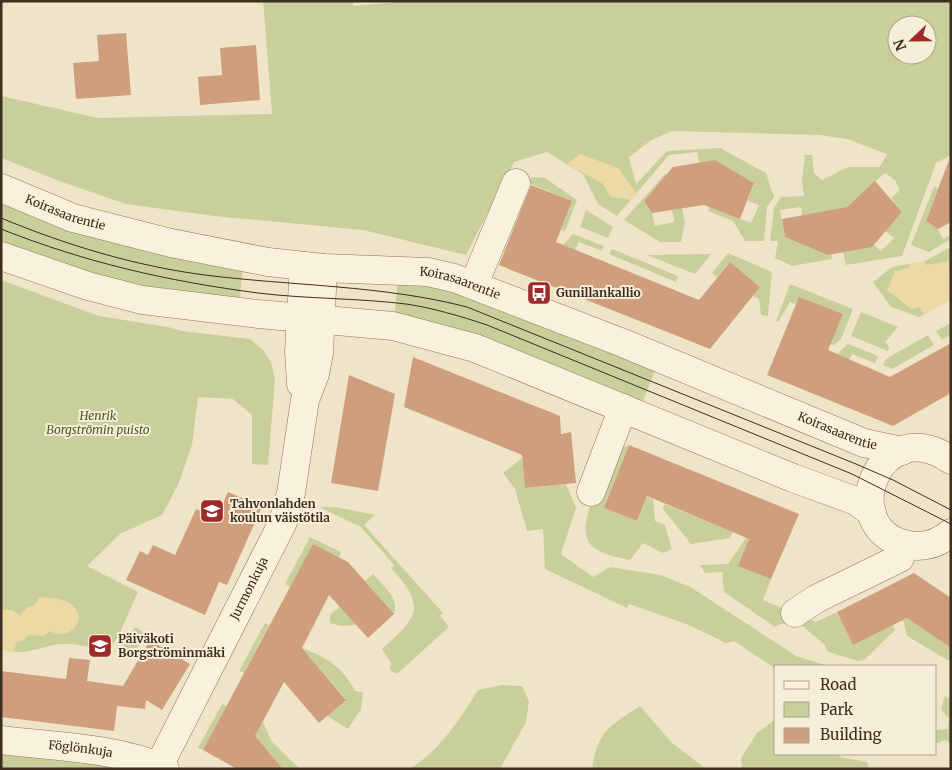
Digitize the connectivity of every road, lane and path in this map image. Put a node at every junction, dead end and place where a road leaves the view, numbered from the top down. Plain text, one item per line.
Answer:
1 (516, 183) dead end
2 (1, 188) edge
3 (1, 256) edge
4 (314, 267) junction
5 (474, 284) junction
6 (312, 318) junction
7 (623, 408) junction
8 (951, 432) edge
9 (914, 449) junction
10 (951, 460) edge
11 (591, 492) dead end
12 (872, 513) junction
13 (904, 544) junction
14 (945, 544) edge
15 (796, 613) dead end
16 (1, 740) edge
17 (162, 767) edge

1 - 5 street
2 - 4 street, Koirasaarentie
3 - 6 street
4 - 5 street, Koirasaarentie
4 - 6 street, Jurmonkuja
5 - 9 street, Koirasaarentie
6 - 7 street
6 - 17 street, Jurmonkuja
7 - 11 street
7 - 12 street
8 - 9 street
9 - 10 street, Koirasaarentie
9 - 12 street
12 - 13 street
13 - 14 street
13 - 15 street
16 - 17 street, Föglönkuja

